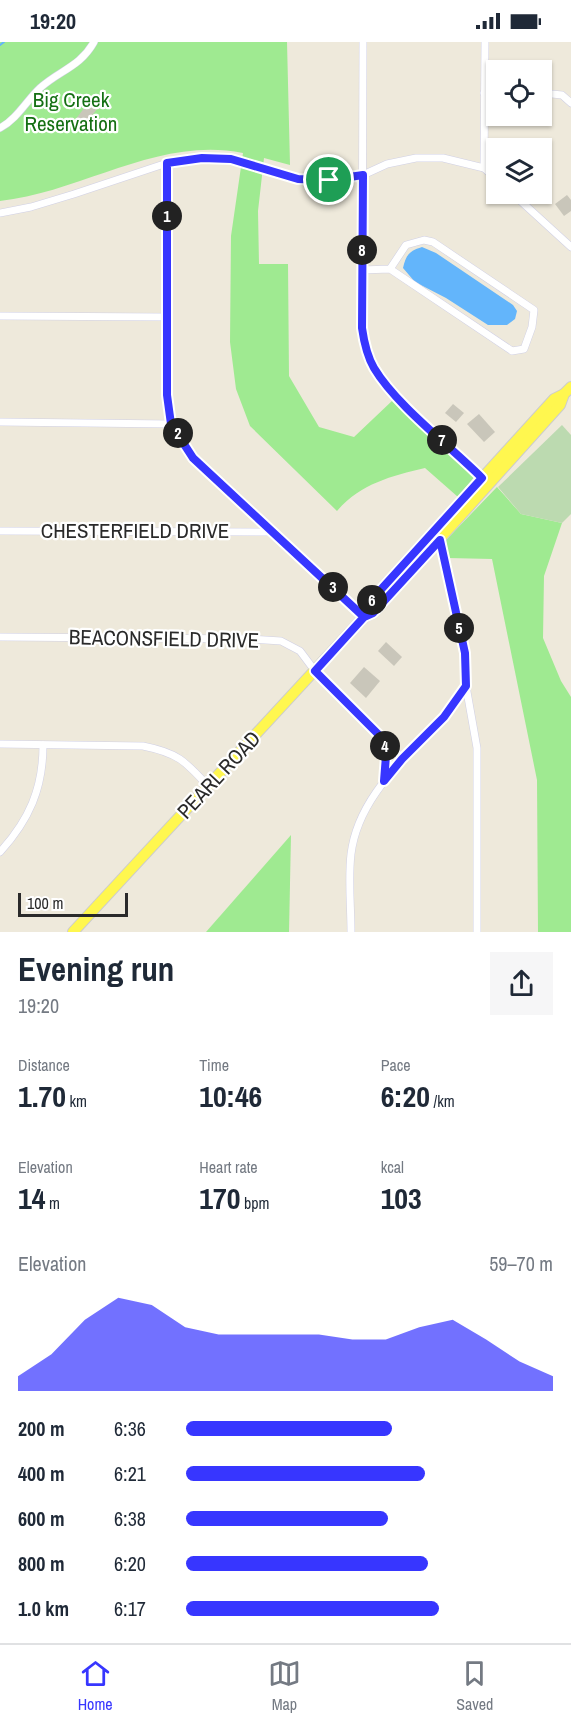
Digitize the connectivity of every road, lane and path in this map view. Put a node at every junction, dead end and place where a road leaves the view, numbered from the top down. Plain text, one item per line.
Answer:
1 (94, 42) edge
2 (363, 42) edge
3 (485, 42) edge
4 (484, 93) joint
5 (552, 94) edge
6 (571, 103) edge
7 (0, 128) edge
8 (167, 163) junction
9 (484, 168) joint
10 (363, 175) junction
11 (524, 204) edge
12 (0, 213) edge
13 (571, 247) edge
14 (390, 269) junction
15 (362, 270) junction
16 (0, 316) edge
17 (167, 317) junction
18 (569, 394) edge
19 (0, 422) edge
20 (171, 424) junction
21 (482, 478) junction
22 (0, 531) edge
23 (271, 532) junction
24 (440, 540) junction
25 (364, 617) junction
26 (0, 637) edge
27 (315, 671) junction
28 (466, 686) junction
29 (384, 740) junction
30 (0, 744) edge
31 (43, 745) junction
32 (402, 759) junction
33 (384, 781) junction
34 (208, 786) junction
35 (0, 852) edge
36 (73, 932) edge
37 (351, 932) edge
38 (477, 932) edge

1 - 7 street
2 - 10 street
3 - 4 street
4 - 9 street
5 - 6 street
8 - 10 street
8 - 12 street
8 - 17 street
9 - 10 street
10 - 15 street
11 - 13 street
14 - 14 street
14 - 15 street
15 - 21 street
16 - 17 street
17 - 20 street
18 - 21 main road, PEARL ROAD
18 - 24 main road, PEARL ROAD
19 - 20 street
20 - 23 street
21 - 25 main road, PEARL ROAD
22 - 23 street, CHESTERFIELD DRIVE
23 - 25 street
24 - 25 main road, PEARL ROAD
24 - 28 street
25 - 27 main road, PEARL ROAD
26 - 27 street, BEACONSFIELD DRIVE
27 - 29 street, BEACONSFIELD DRIVE
27 - 34 main road, PEARL ROAD
28 - 32 street
28 - 38 street
29 - 32 street, BEACONSFIELD DRIVE
29 - 33 street
30 - 31 street
31 - 34 street
31 - 35 street
32 - 33 street
33 - 37 street
34 - 36 main road, PEARL ROAD

